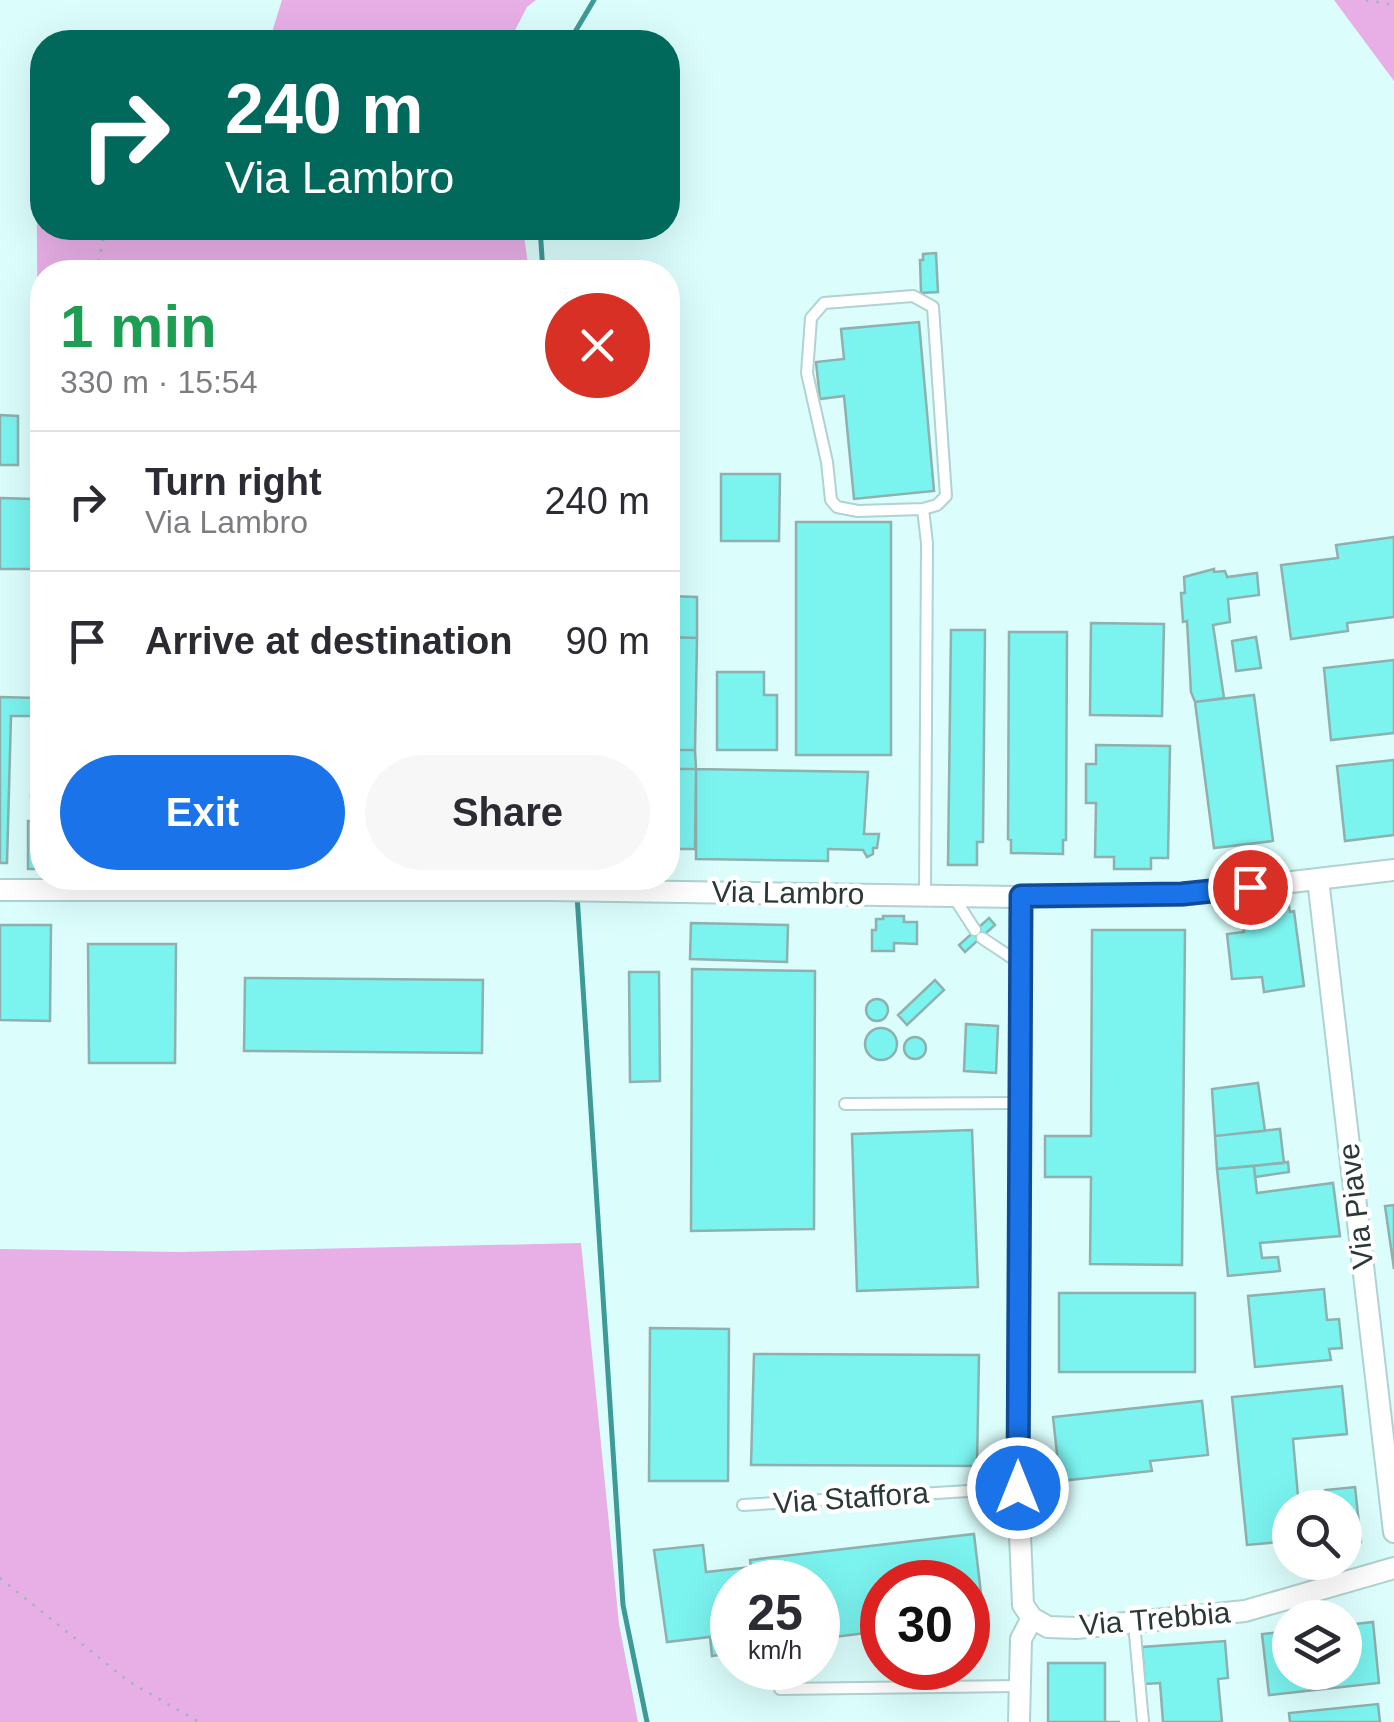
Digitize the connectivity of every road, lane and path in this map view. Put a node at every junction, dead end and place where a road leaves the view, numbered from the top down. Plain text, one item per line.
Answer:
1 (1366, 0) edge
2 (1394, 6) edge
3 (924, 509) junction
4 (1394, 870) edge
5 (1318, 879) junction
6 (0, 890) edge
7 (30, 890) edge
8 (583, 890) edge
9 (925, 894) junction
10 (952, 896) junction
11 (1021, 896) junction
12 (1021, 964) junction
13 (1019, 1103) junction
14 (845, 1104) dead end
15 (1018, 1488) junction
16 (743, 1505) dead end
17 (1394, 1532) edge
18 (1394, 1568) edge
19 (0, 1578) edge
20 (1032, 1618) junction
21 (1134, 1622) junction
22 (1019, 1686) junction
23 (840, 1688) edge
24 (199, 1722) edge
25 (1019, 1722) edge
26 (1143, 1722) edge

1 - 2 path
3 - 3 lane
3 - 9 lane
4 - 5 street, Via Lambro
5 - 11 street, Via Lambro
5 - 17 street, Via Piave
6 - 7 street, Via Lambro
8 - 9 street, Via Lambro
9 - 10 street, Via Lambro
10 - 11 street, Via Lambro
10 - 12 lane
11 - 12 street
12 - 13 street
13 - 14 lane
13 - 15 street
15 - 16 lane, Via Staffora
15 - 20 street
18 - 21 street, Via Trebbia
19 - 24 path
20 - 21 street, Via Trebbia
20 - 22 street
21 - 26 lane
22 - 23 lane
22 - 25 street

